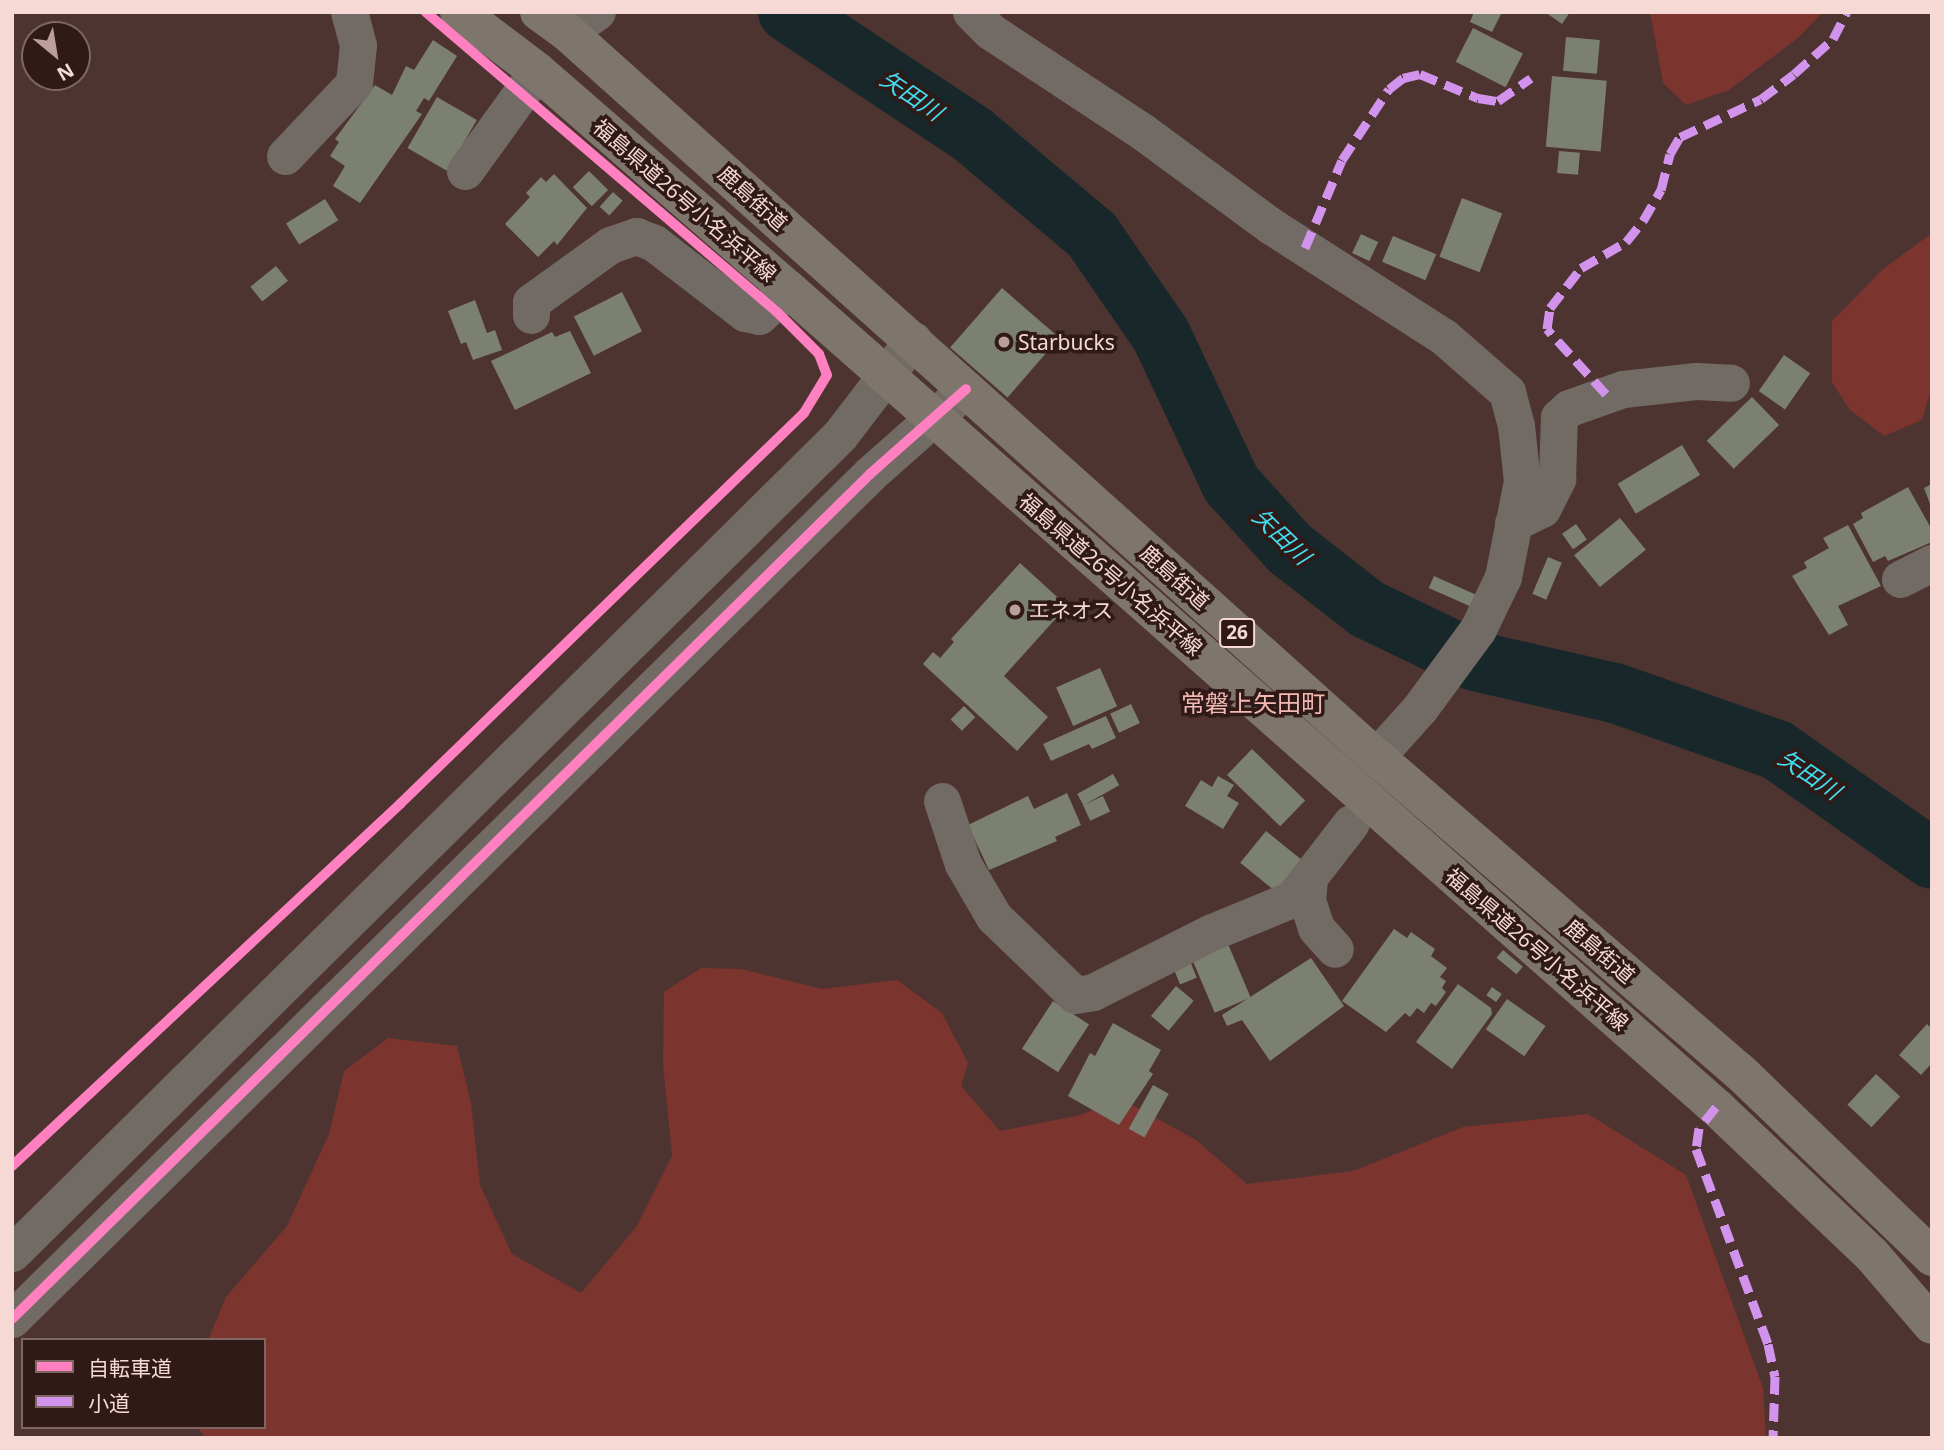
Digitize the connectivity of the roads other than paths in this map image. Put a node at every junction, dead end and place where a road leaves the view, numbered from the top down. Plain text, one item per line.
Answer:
1 (349, 12) edge
2 (459, 12) edge
3 (971, 12) edge
4 (568, 19) edge
5 (537, 71) junction
6 (285, 156) dead end
7 (465, 171) dead end
8 (788, 289) junction
9 (531, 315) dead end
10 (913, 340) junction
11 (881, 375) junction
12 (1731, 383) dead end
13 (966, 389) junction
14 (936, 419) junction
15 (1513, 523) junction
16 (1376, 757) junction
17 (942, 801) dead end
18 (1351, 823) dead end
19 (1301, 889) junction
20 (1259, 936) dead end
21 (1335, 948) dead end
22 (1038, 960) junction
23 (1155, 961) junction
24 (1060, 996) dead end
25 (1119, 1000) dead end
26 (12, 1253) edge
27 (1932, 1257) edge
28 (12, 1319) edge
29 (1932, 1325) edge

1 - 6 street
2 - 5 main road, 福島県道26号小名浜平線 / 26
3 - 15 street
4 - 10 main road, 鹿島街道 / 26
5 - 7 street
5 - 8 main road, 福島県道26号小名浜平線 / 26
8 - 9 street
8 - 11 main road, 福島県道26号小名浜平線 / 26
10 - 11 street
10 - 13 main road, 鹿島街道 / 26
11 - 14 main road, 福島県道26号小名浜平線 / 26
11 - 26 street
12 - 15 street
13 - 14 street
13 - 16 main road, 鹿島街道 / 26
14 - 28 street
14 - 29 main road, 福島県道26号小名浜平線 / 26
15 - 16 street
16 - 27 main road, 鹿島街道 / 26
17 - 22 street
18 - 19 street
19 - 20 street
19 - 21 street
19 - 23 street
22 - 23 street
22 - 24 street
23 - 25 street

